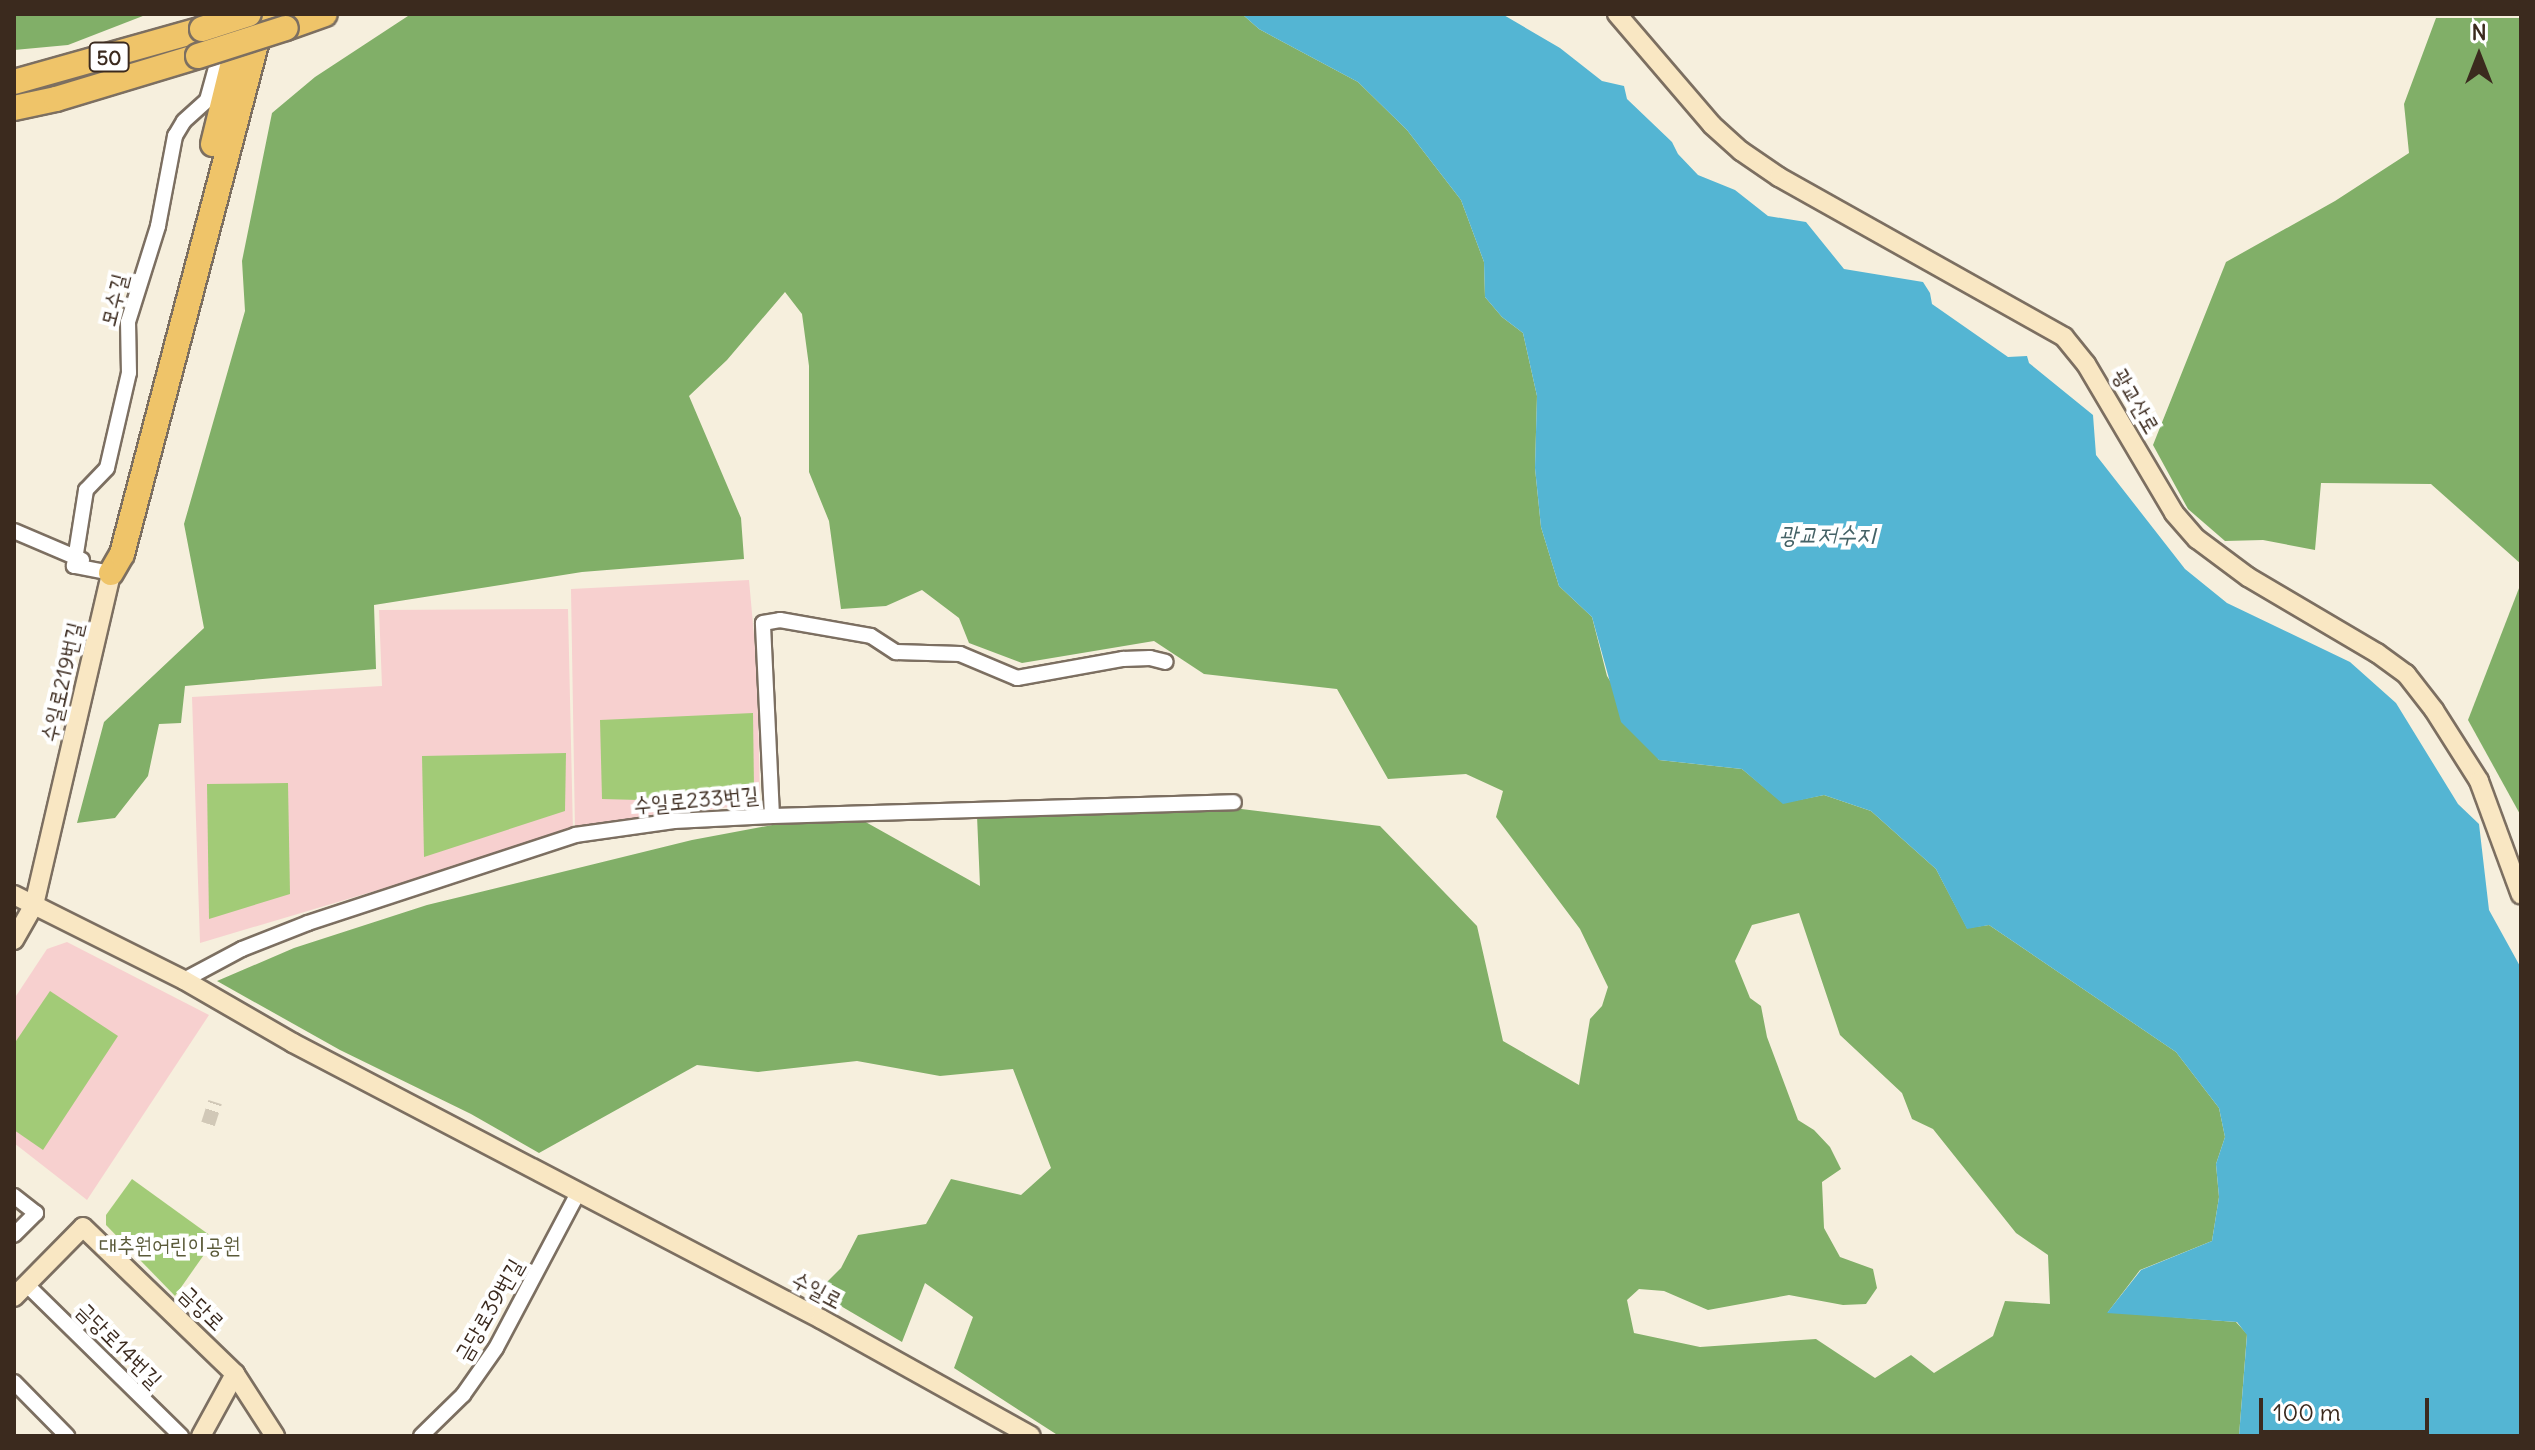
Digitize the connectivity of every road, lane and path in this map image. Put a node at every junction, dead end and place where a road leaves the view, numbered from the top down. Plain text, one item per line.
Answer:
1 (231, 14) edge
2 (247, 14) edge
3 (264, 14) edge
4 (325, 14) edge
5 (1617, 14) edge
6 (14, 82) edge
7 (14, 108) edge
8 (14, 531) edge
9 (74, 556) junction
10 (111, 573) junction
11 (1166, 662) dead end
12 (1234, 802) dead end
13 (772, 816) junction
14 (14, 895) edge
15 (2521, 895) edge
16 (34, 905) junction
17 (14, 940) edge
18 (184, 980) junction
19 (578, 1193) junction
20 (14, 1196) edge
21 (14, 1235) edge
22 (21, 1291) edge
23 (235, 1374) junction
24 (14, 1382) edge
25 (67, 1436) edge
26 (181, 1436) edge
27 (201, 1436) edge
28 (275, 1436) edge
29 (421, 1436) edge
30 (1031, 1436) edge

1 - 9 street, 모수길
2 - 6 highway, 50, bridge
2 - 10 highway
3 - 10 highway
4 - 7 highway, 50, bridge
5 - 15 street, 광교산로
8 - 9 street
9 - 10 street
10 - 16 street, 수일로219번길
11 - 13 street, 수일로233번길
12 - 13 street
13 - 18 street, 수일로233번길
14 - 16 street
16 - 17 street, 수일로219번길
16 - 18 street, 수일로
18 - 19 street, 수일로
19 - 29 street, 금당로39번길
19 - 30 street, 수일로
20 - 21 street
22 - 23 street, 금당로
22 - 26 street, 금당로14번길
23 - 27 street
23 - 28 street, 금당로
24 - 25 street

